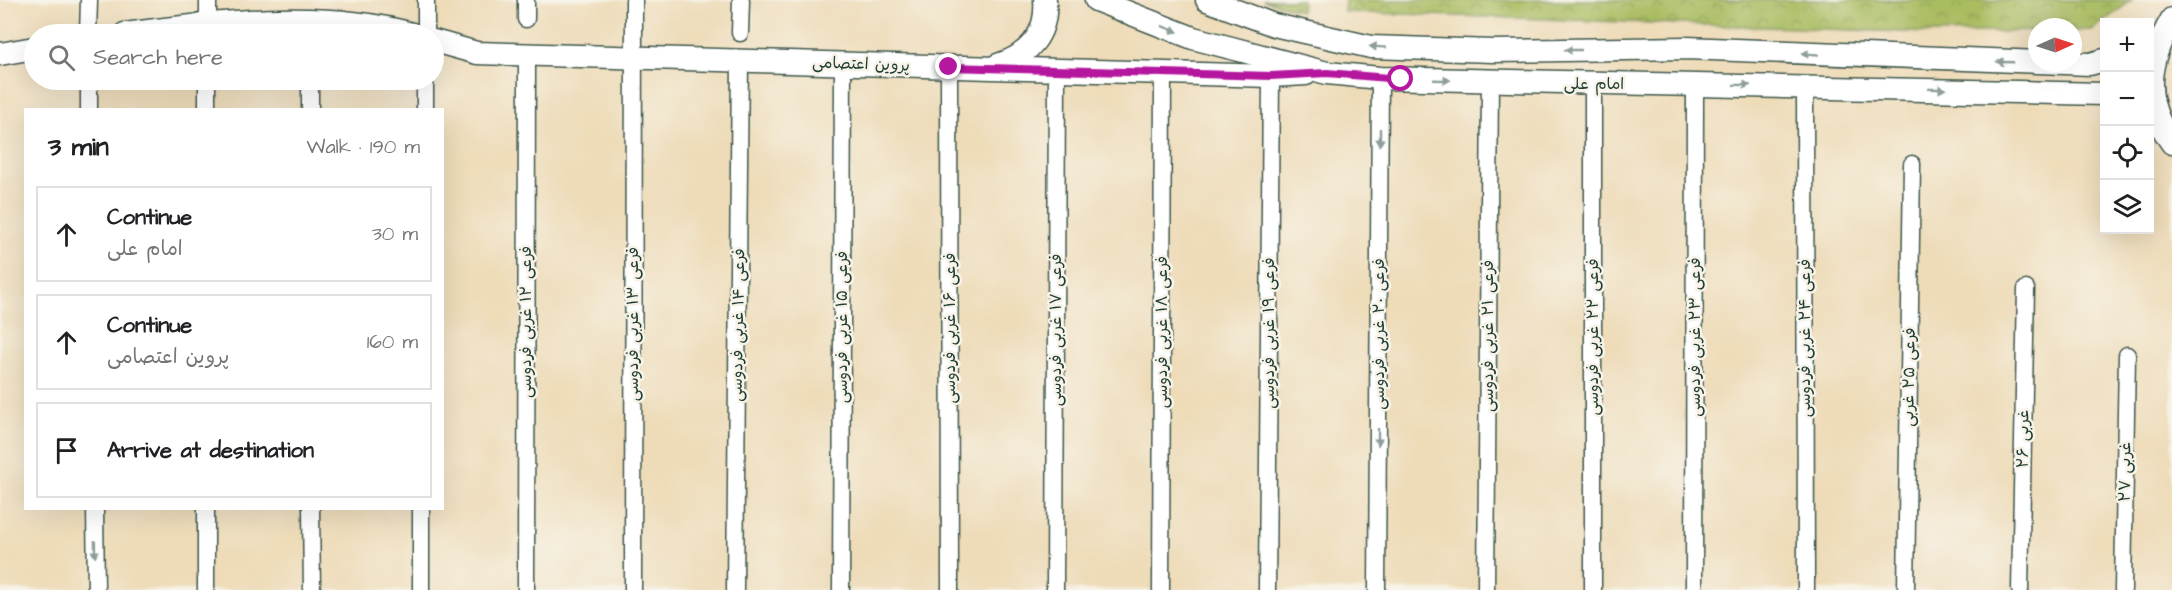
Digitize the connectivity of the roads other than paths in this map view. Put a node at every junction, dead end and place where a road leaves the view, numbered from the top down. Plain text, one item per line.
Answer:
1 (89, 0) edge
2 (207, 0) edge
3 (426, 0) edge
4 (526, 0) edge
5 (634, 0) edge
6 (741, 0) edge
7 (1045, 0) edge
8 (1096, 0) edge
9 (1207, 0) edge
10 (526, 19) dead end
11 (2172, 19) edge
12 (88, 24) edge
13 (208, 24) edge
14 (426, 24) edge
15 (740, 33) dead end
16 (444, 44) edge
17 (2154, 46) edge
18 (1686, 48) junction
19 (24, 50) edge
20 (1611, 50) junction
21 (0, 54) edge
22 (527, 55) junction
23 (633, 57) junction
24 (740, 60) junction
25 (2100, 61) edge
26 (843, 63) junction
27 (949, 67) junction
28 (990, 68) junction
29 (1057, 69) junction
30 (1163, 73) junction
31 (1327, 73) junction
32 (1271, 76) junction
33 (1380, 78) junction
34 (1490, 82) junction
35 (1672, 83) junction
36 (1604, 84) junction
37 (1695, 84) junction
38 (1805, 86) junction
39 (89, 90) edge
40 (207, 90) edge
41 (310, 90) edge
42 (425, 90) edge
43 (2100, 93) edge
44 (89, 108) edge
45 (207, 108) edge
46 (310, 108) edge
47 (425, 108) edge
48 (2154, 112) edge
49 (2172, 143) edge
50 (1912, 164) dead end
51 (2026, 289) dead end
52 (2127, 355) dead end
53 (95, 510) edge
54 (206, 510) edge
55 (312, 510) edge
56 (421, 510) edge
57 (96, 590) edge
58 (206, 590) edge
59 (312, 590) edge
60 (421, 590) edge
61 (526, 590) edge
62 (633, 590) edge
63 (735, 590) edge
64 (841, 590) edge
65 (950, 590) edge
66 (1055, 590) edge
67 (1161, 590) edge
68 (1267, 590) edge
69 (1377, 590) edge
70 (1486, 590) edge
71 (1593, 590) edge
72 (1694, 590) edge
73 (1806, 590) edge
74 (1906, 590) edge
75 (2020, 590) edge
76 (2123, 590) edge

1 - 12 street
2 - 13 street
3 - 14 street
4 - 10 street
5 - 23 street, فرعی ۱۳ غربی فردوسی
6 - 15 street
7 - 28 main road
8 -> 31 main road, امام علی
20 -> 9 main road, امام علی
11 - 17 main road
16 - 22 main road, پروین اعتصامی
18 - 20 main road, امام علی
25 -> 18 main road, امام علی
18 - 35 main road
19 - 21 main road
20 - 36 main road
22 - 23 main road, پروین اعتصامی
22 - 61 street, فرعی ۱۲ غربی فردوسی
23 - 24 main road, پروین اعتصامی
23 - 62 street, فرعی ۱۳ غربی فردوسی
24 - 26 main road, پروین اعتصامی
24 - 63 street, فرعی ۱۴ غربی فردوسی
26 - 27 main road, پروین اعتصامی
26 - 64 street, فرعی ۱۵ غربی فردوسی
27 - 28 main road, پروین اعتصامی
27 - 65 street, فرعی ۱۶ غربی فردوسی
28 - 29 main road, پروین اعتصامی
29 - 30 main road, پروین اعتصامی
29 - 66 street, فرعی ۱۷ غربی فردوسی
30 - 32 main road, پروین اعتصامی
30 - 67 street, فرعی ۱۸ غربی فردوسی
31 - 32 main road, پروین اعتصامی
31 - 33 main road, امام علی
32 - 68 street, فرعی ۱۹ غربی فردوسی
33 -> 34 main road, امام علی
33 -> 69 street, فرعی ۲۰ غربی فردوسی
34 - 36 main road, امام علی
34 - 70 street, فرعی ۲۱ غربی فردوسی
35 - 36 main road, امام علی
35 - 37 main road, امام علی
36 - 71 street, فرعی ۲۲ غربی فردوسی
37 -> 38 main road, امام علی
37 - 72 street, فرعی ۲۳ غربی فردوسی
38 -> 43 main road, امام علی
38 - 73 street, فرعی ۲۴ غربی فردوسی
39 - 44 street
40 - 45 street
41 - 46 street
42 - 47 street
48 - 49 main road
50 - 74 street, فرعی ۲۵ غربی
51 - 75 street, ۲۶ غربی
52 - 76 street, ۲۷ غربی
53 -> 57 street
54 - 58 street
55 - 59 street
56 - 60 street

